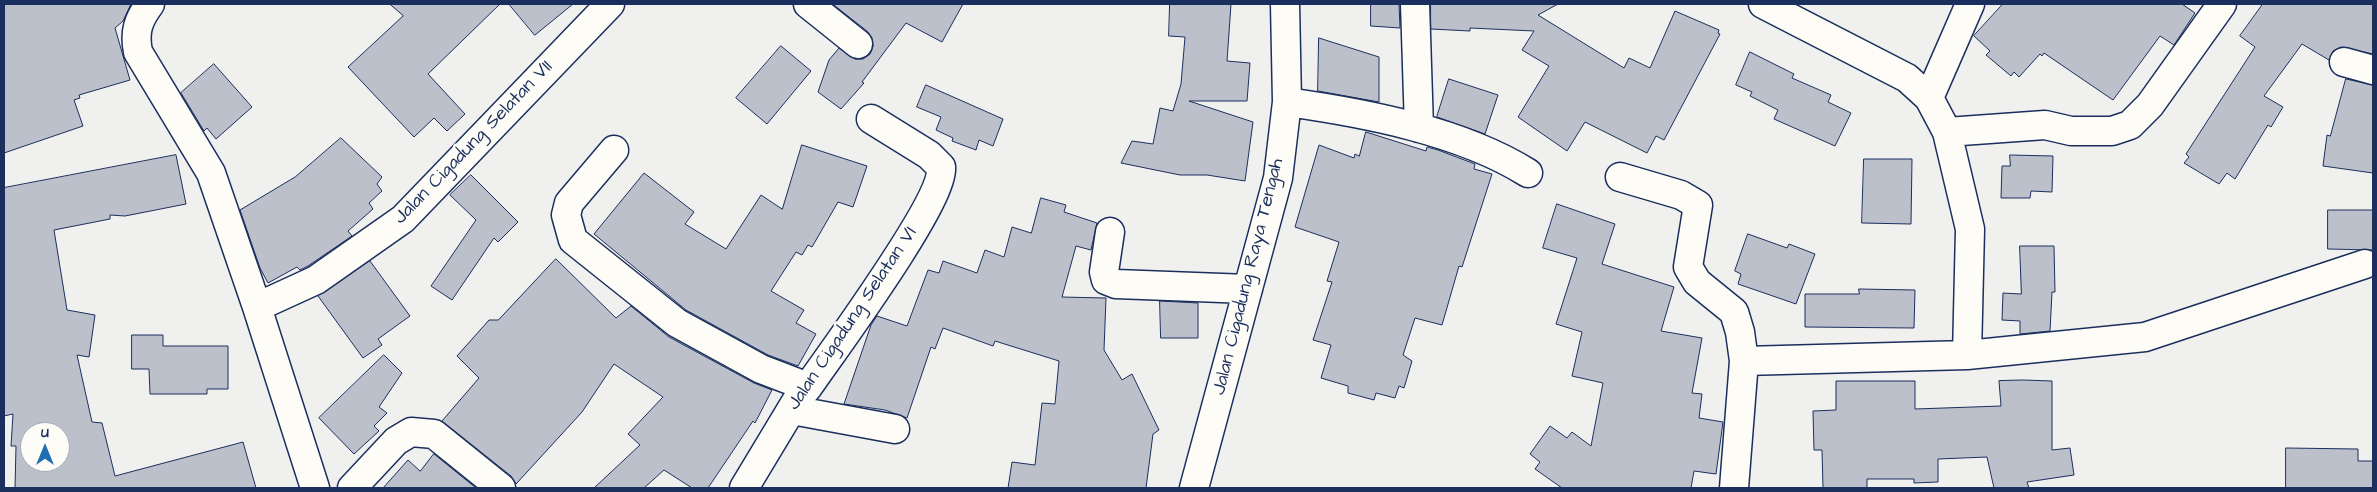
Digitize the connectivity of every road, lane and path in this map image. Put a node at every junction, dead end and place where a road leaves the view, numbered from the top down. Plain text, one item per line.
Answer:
1 (150, 4) edge
2 (610, 4) edge
3 (808, 4) edge
4 (1285, 4) edge
5 (1415, 4) edge
6 (1763, 4) edge
7 (1970, 4) edge
8 (2222, 4) edge
9 (858, 44) dead end
10 (2344, 62) dead end
11 (2373, 70) edge
12 (1929, 98) junction
13 (1287, 102) junction
14 (871, 120) dead end
15 (1419, 128) junction
16 (1947, 132) junction
17 (614, 150) dead end
18 (1528, 173) dead end
19 (1620, 177) dead end
20 (1110, 232) dead end
21 (2365, 264) dead end
22 (1248, 289) junction
23 (257, 307) junction
24 (1967, 355) junction
25 (1744, 361) junction
26 (808, 387) junction
27 (792, 410) junction
28 (896, 429) dead end
29 (315, 488) edge
30 (352, 488) edge
31 (501, 488) edge
32 (744, 488) edge
33 (1194, 488) edge
34 (1734, 488) edge

1 - 23 street
2 - 23 street, Jalan Cigadung Selatan VII
3 - 9 street
4 - 13 street, Jalan Cigadung Raya Tengah
5 - 15 street
6 - 12 street
7 - 12 street
8 - 16 street
10 - 11 street
12 - 16 street
13 - 15 street
13 - 22 street, Jalan Cigadung Raya Tengah
14 - 26 street, Jalan Cigadung Selatan VI
15 - 18 street
16 - 24 street
17 - 26 street
19 - 25 street
20 - 22 street
21 - 24 street
22 - 33 street, Jalan Cigadung Raya Tengah
23 - 29 street
24 - 25 street
25 - 34 street
26 - 27 street, Jalan Cigadung Selatan VI
27 - 28 street
27 - 32 street, Jalan Cigadung Selatan VI
30 - 31 street

